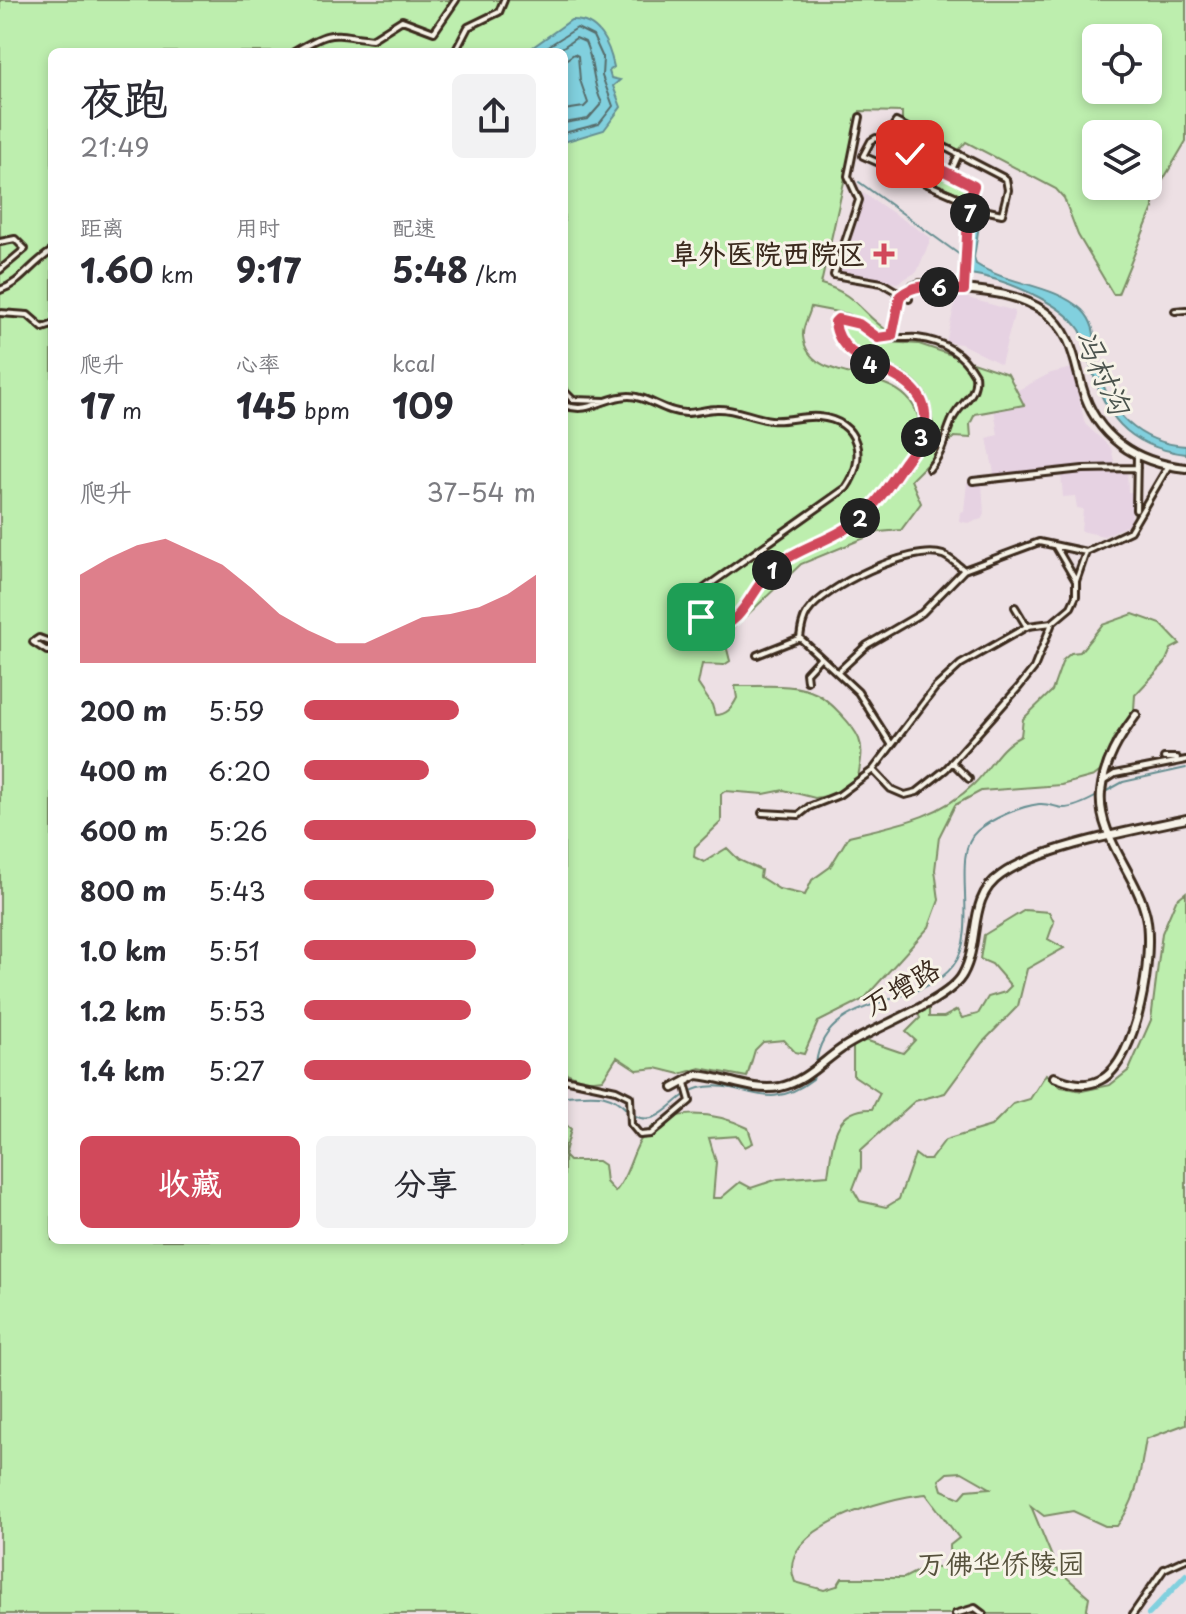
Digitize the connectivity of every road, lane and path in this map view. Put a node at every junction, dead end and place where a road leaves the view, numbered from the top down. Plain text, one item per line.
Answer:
1 (456, 0) edge
2 (504, 0) edge
3 (301, 48) edge
4 (457, 48) edge
5 (860, 117) dead end
6 (914, 131) junction
7 (883, 141) junction
8 (905, 152) junction
9 (960, 153) junction
10 (950, 174) junction
11 (969, 200) junction
12 (970, 210) junction
13 (0, 242) edge
14 (48, 254) edge
15 (0, 270) edge
16 (912, 287) joint
17 (0, 290) edge
18 (964, 290) junction
19 (903, 293) junction
20 (909, 299) dead end
21 (1186, 310) edge
22 (1175, 311) dead end
23 (0, 313) edge
24 (48, 326) edge
25 (892, 336) junction
26 (568, 395) edge
27 (609, 401) junction
28 (568, 406) edge
29 (1137, 455) junction
30 (1153, 460) junction
31 (1169, 465) junction
32 (1186, 466) edge
33 (1137, 468) junction
34 (929, 469) dead end
35 (973, 481) dead end
36 (1136, 510) dead end
37 (1056, 547) junction
38 (1086, 552) junction
39 (964, 570) junction
40 (1076, 581) junction
41 (1015, 607) dead end
42 (1052, 623) junction
43 (1027, 627) junction
44 (800, 638) junction
45 (48, 641) edge
46 (48, 651) edge
47 (757, 655) dead end
48 (819, 659) junction
49 (838, 672) junction
50 (807, 681) dead end
51 (1136, 715) dead end
52 (891, 744) junction
53 (1164, 758) dead end
54 (1186, 759) edge
55 (952, 762) junction
56 (873, 770) junction
57 (969, 779) dead end
58 (1103, 784) junction
59 (762, 813) dead end
60 (1186, 819) edge
61 (1111, 836) junction
62 (1054, 1077) dead end
63 (568, 1080) edge
64 (685, 1084) junction
65 (673, 1088) dead end
66 (1186, 1559) edge
67 (955, 1614) edge
68 (983, 1614) edge
69 (1133, 1614) edge

1 - 3 street
2 - 4 street
5 - 19 street
6 - 7 street
6 - 8 street
6 - 9 street
7 - 8 street
7 - 11 street
8 - 10 street
9 - 10 street
9 - 12 street
10 - 11 street
11 - 12 street
12 - 18 street
13 - 15 street
14 - 17 street
16 - 18 street
16 - 19 street
18 - 29 street
19 - 20 street
19 - 25 street
21 - 22 street
23 - 24 street
25 - 27 street
25 - 34 street
26 - 27 street
27 - 28 street
29 - 30 street
29 - 33 street
30 - 31 street
30 - 32 street
31 - 32 street
31 - 38 street
33 - 35 street
33 - 36 street
37 - 38 street
37 - 39 street
37 - 40 street
38 - 40 street
39 - 44 street
39 - 49 street
40 - 42 street
41 - 43 street
42 - 43 street
42 - 55 street
43 - 52 street
44 - 47 street
44 - 48 street
45 - 46 street
48 - 49 street
48 - 50 street
49 - 52 street
51 - 58 street
52 - 56 street
53 - 54 street
54 - 58 street
55 - 56 street
55 - 57 street
56 - 59 street
58 - 61 street
60 - 61 street, 万增路
61 - 62 street
61 - 64 street, 万增路
63 - 64 street
64 - 65 street, 万增路
66 - 69 street
67 - 68 street

